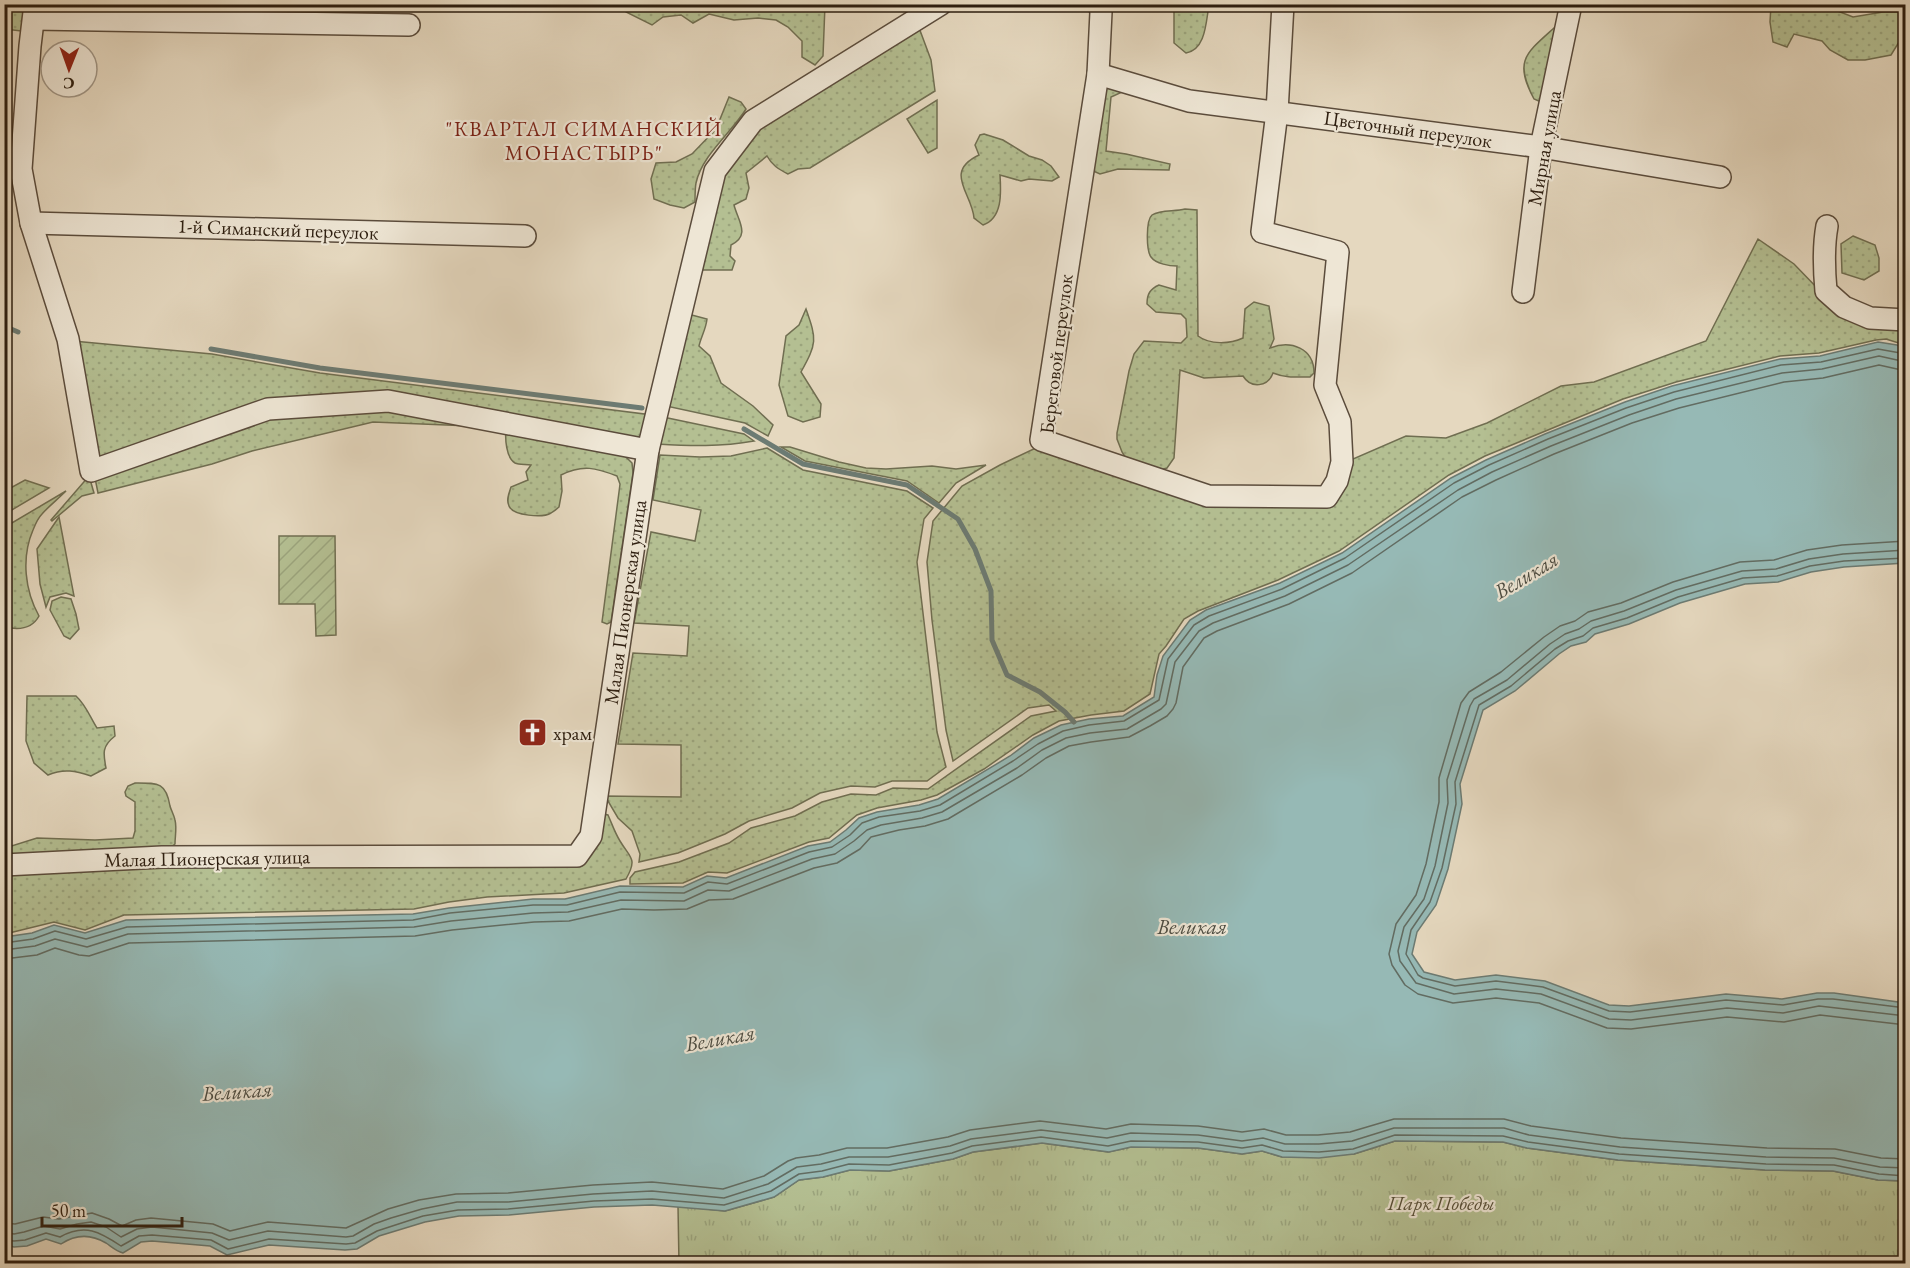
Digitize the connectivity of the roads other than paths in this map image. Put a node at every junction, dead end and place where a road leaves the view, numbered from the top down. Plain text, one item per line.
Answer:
1 (1099, 4) edge
2 (1283, 4) edge
3 (1572, 4) edge
4 (936, 6) edge
5 (34, 12) edge
6 (409, 25) dead end
7 (1098, 74) junction
8 (1277, 112) junction
9 (1541, 147) junction
10 (1720, 177) dead end
11 (31, 223) junction
12 (1827, 226) dead end
13 (525, 236) dead end
14 (1523, 292) dead end
15 (1905, 321) edge
16 (648, 450) junction
17 (4, 865) edge

1 - 7 street, Береговой переулок
2 - 8 street
3 - 9 street, Мирная улица
4 - 16 street, Малая Пионерская улица
5 - 6 street
5 - 11 street
7 - 8 street, Цветочный переулок
7 - 8 street, Береговой переулок
8 - 9 street, Цветочный переулок
9 - 10 street, Цветочный переулок
9 - 14 street, Мирная улица
11 - 13 street, 1-й Симанский переулок
11 - 16 street
12 - 15 street
16 - 17 street, Малая Пионерская улица

